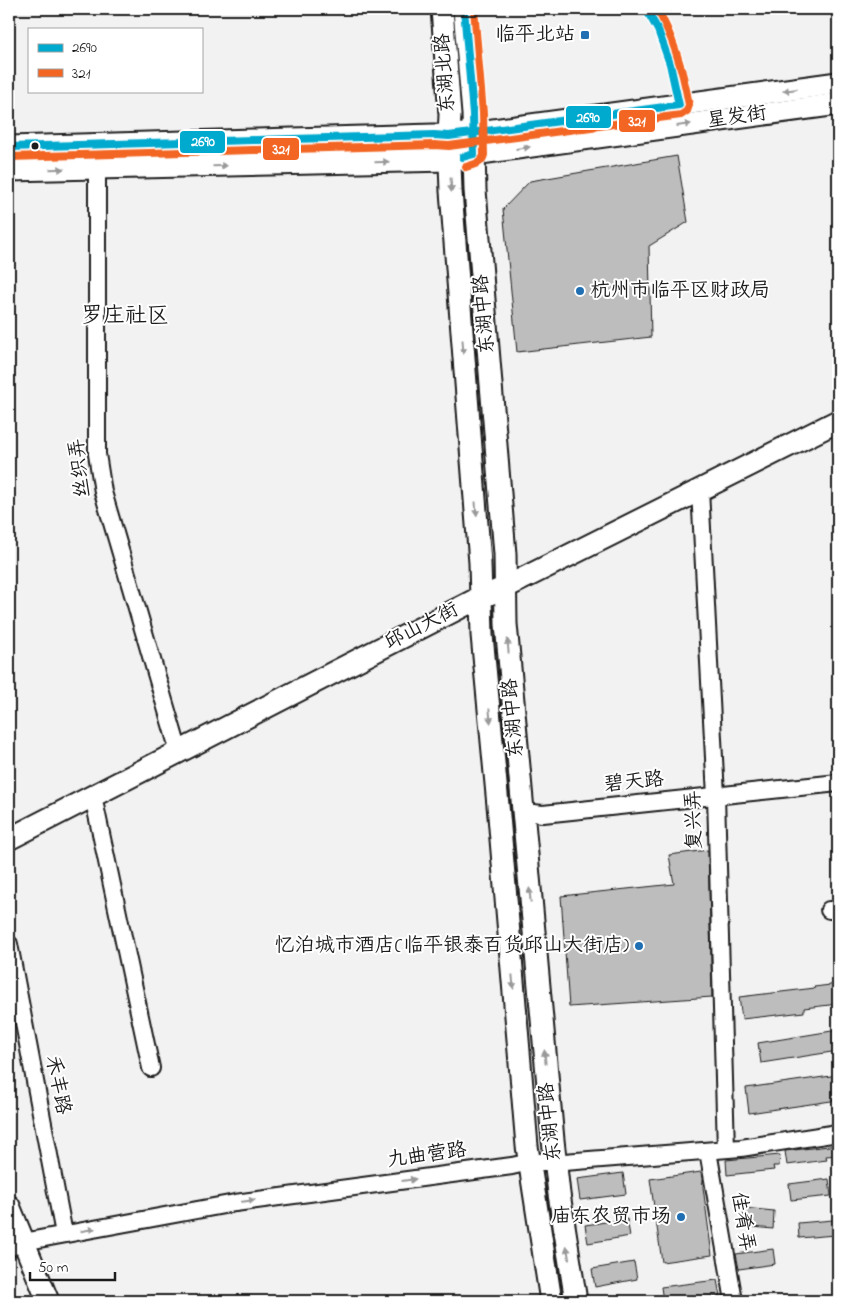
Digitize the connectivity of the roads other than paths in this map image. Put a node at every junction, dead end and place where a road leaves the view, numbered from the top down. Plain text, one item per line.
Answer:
1 (442, 9) edge
2 (464, 9) edge
3 (838, 83) edge
4 (838, 104) edge
5 (449, 136) junction
6 (474, 144) junction
7 (9, 147) edge
8 (449, 160) junction
9 (97, 168) junction
10 (9, 170) edge
11 (838, 421) edge
12 (700, 490) junction
13 (506, 588) junction
14 (472, 602) junction
15 (179, 752) junction
16 (838, 783) edge
17 (94, 796) junction
18 (716, 796) junction
19 (523, 812) junction
20 (9, 839) edge
21 (9, 944) edge
22 (151, 1068) dead end
23 (838, 1133) edge
24 (726, 1149) junction
25 (708, 1151) junction
26 (530, 1162) junction
27 (555, 1162) junction
28 (9, 1206) edge
29 (64, 1234) junction
30 (16, 1245) edge
31 (48, 1301) edge
32 (552, 1301) edge
33 (576, 1301) edge
34 (734, 1301) edge

1 - 5 main road, 东湖北路
2 - 6 main road, 东湖北路
3 -> 6 main road
6 -> 4 main road, 星发街
5 - 6 main road
5 - 7 main road
5 - 8 main road, 东湖中路
6 - 8 main road, 星发街
6 - 13 main road, 东湖中路
9 -> 8 main road, 星发街
8 -> 14 main road, 东湖中路
10 -> 9 main road, 星发街
9 - 15 street, 丝织弄
11 - 12 main road, 邱山大街
12 - 13 main road, 邱山大街
12 - 18 street, 复兴弄
13 - 14 main road, 邱山大街
19 -> 13 main road, 东湖中路
14 - 15 main road, 邱山大街
14 -> 26 main road, 东湖中路
15 - 17 main road, 邱山大街
16 - 18 street, 碧天路
17 - 20 main road, 邱山大街
17 - 22 street
18 - 19 street, 碧天路
18 - 24 street, 复兴弄
27 -> 19 main road, 东湖中路
21 - 29 street, 禾丰路
23 - 24 street, 九曲营路
24 - 25 street, 九曲营路
25 - 27 street, 九曲营路
25 - 34 street, 佳肴弄
26 - 27 street, 九曲营路
29 -> 26 street, 九曲营路
26 - 32 main road, 东湖中路
33 -> 27 main road, 东湖中路
28 - 30 main road
29 - 30 street, 九曲营路
30 - 31 main road

